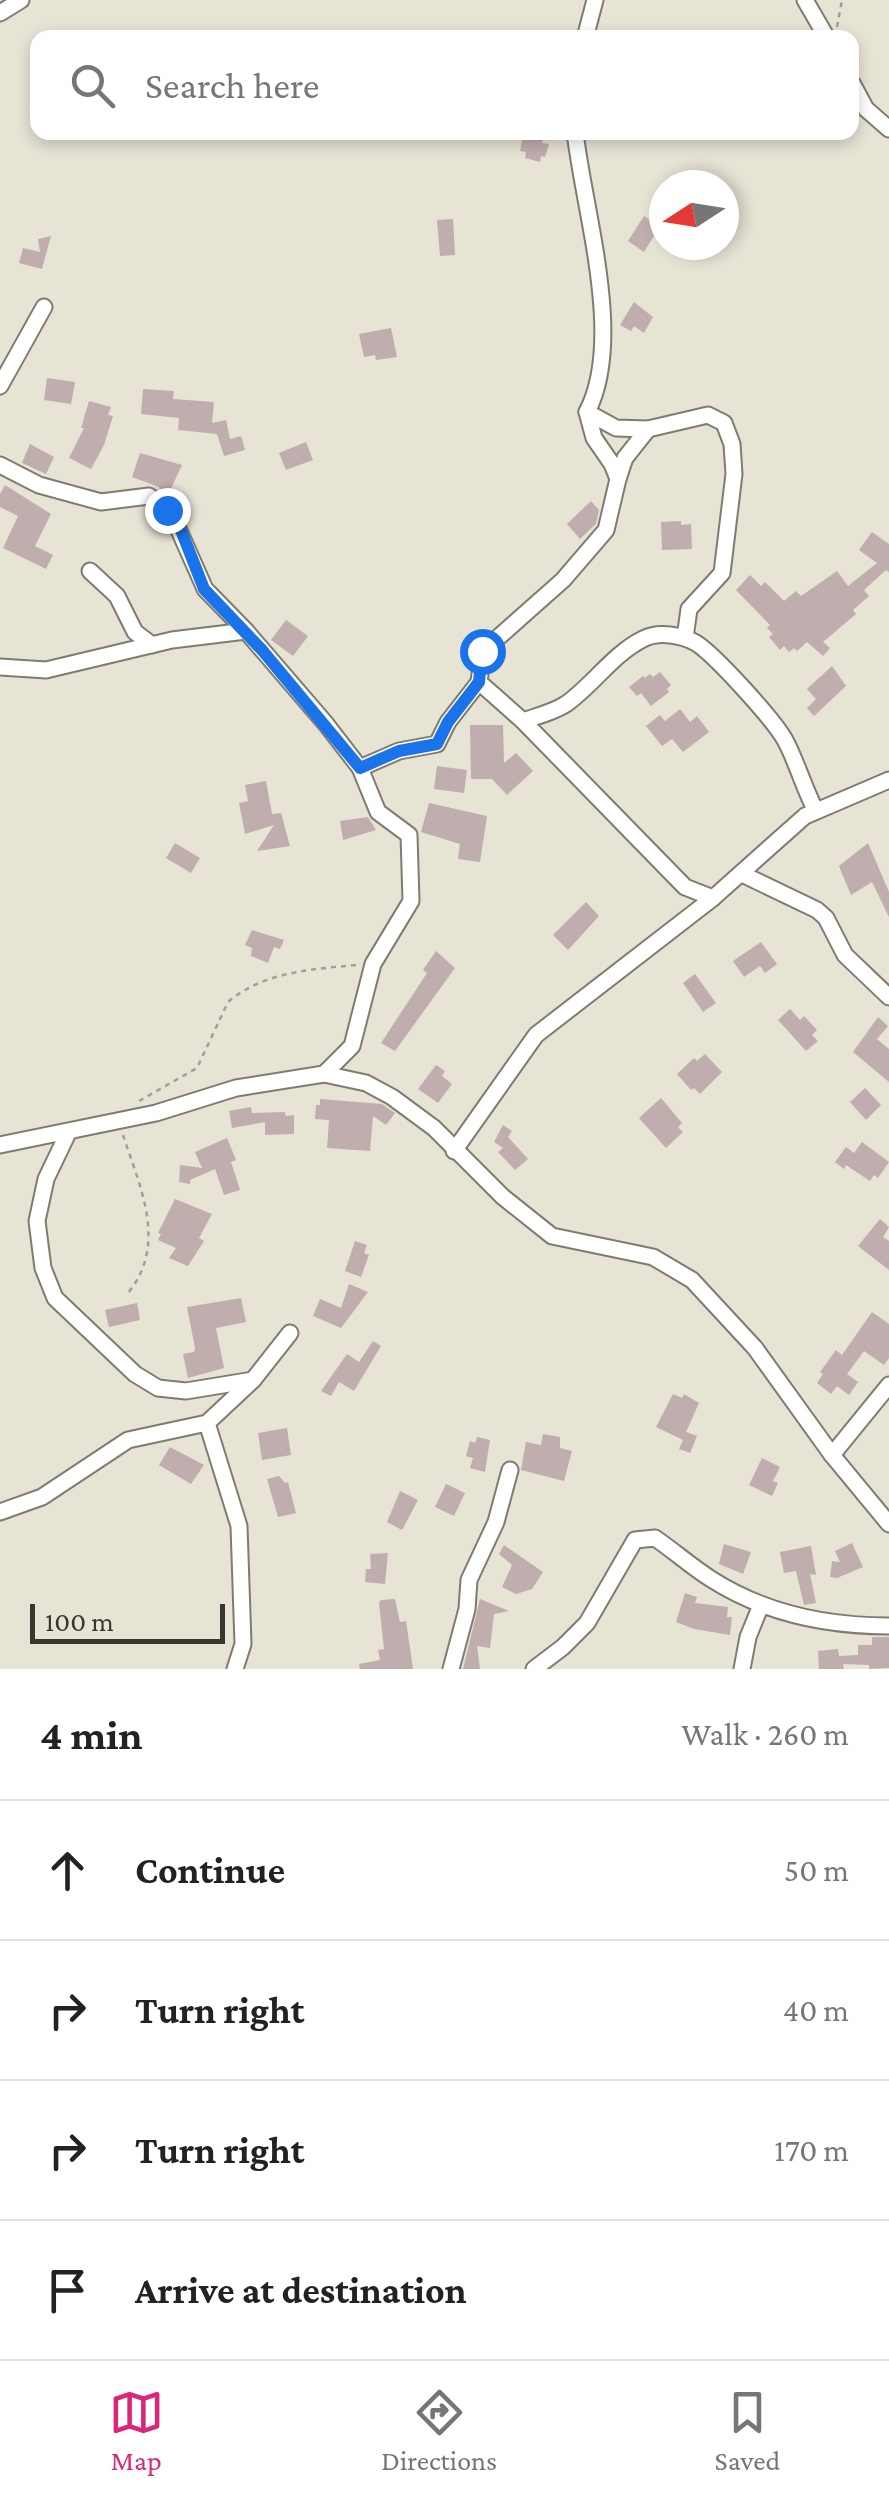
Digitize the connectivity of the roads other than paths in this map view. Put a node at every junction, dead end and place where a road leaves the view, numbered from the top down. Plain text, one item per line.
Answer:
1 (21, 0) edge
2 (595, 0) edge
3 (804, 0) edge
4 (0, 13) edge
5 (587, 30) edge
6 (825, 30) edge
7 (859, 96) edge
8 (889, 128) edge
9 (575, 140) edge
10 (44, 307) dead end
11 (0, 386) edge
12 (587, 412) junction
13 (648, 430) junction
14 (0, 464) edge
15 (618, 479) junction
16 (90, 571) dead end
17 (246, 631) junction
18 (685, 638) junction
19 (152, 645) junction
20 (0, 668) edge
21 (479, 682) junction
22 (523, 721) junction
23 (360, 768) junction
24 (889, 780) edge
25 (816, 811) junction
26 (742, 874) junction
27 (713, 898) junction
28 (889, 997) edge
29 (324, 1074) junction
30 (68, 1134) junction
31 (0, 1145) edge
32 (454, 1151) junction
33 (290, 1332) dead end
34 (254, 1380) junction
35 (889, 1385) edge
36 (207, 1424) junction
37 (832, 1455) junction
38 (510, 1470) dead end
39 (0, 1512) edge
40 (889, 1524) edge
41 (760, 1605) junction
42 (889, 1626) edge
43 (235, 1669) edge
44 (451, 1669) edge
45 (534, 1669) edge
46 (742, 1669) edge

1 - 4 street
2 - 5 street
3 - 6 street
7 - 8 street
9 - 12 street
10 - 11 street
12 - 13 street
12 - 15 street
13 - 15 street
13 - 18 street
14 - 17 street
15 - 21 street
16 - 19 street
17 - 19 street
17 - 23 street
18 - 22 street
18 - 25 street
19 - 20 street
21 - 22 street
21 - 23 street
22 - 27 street
23 - 29 street
24 - 25 street
25 - 26 street
26 - 27 street
26 - 28 street
27 - 32 street
29 - 30 street
29 - 32 street
30 - 31 street
30 - 34 street
32 - 37 street
33 - 34 street
34 - 36 street
35 - 37 street
36 - 39 street
36 - 43 street
37 - 40 street
38 - 44 street
41 - 42 street
41 - 45 street
41 - 46 street

